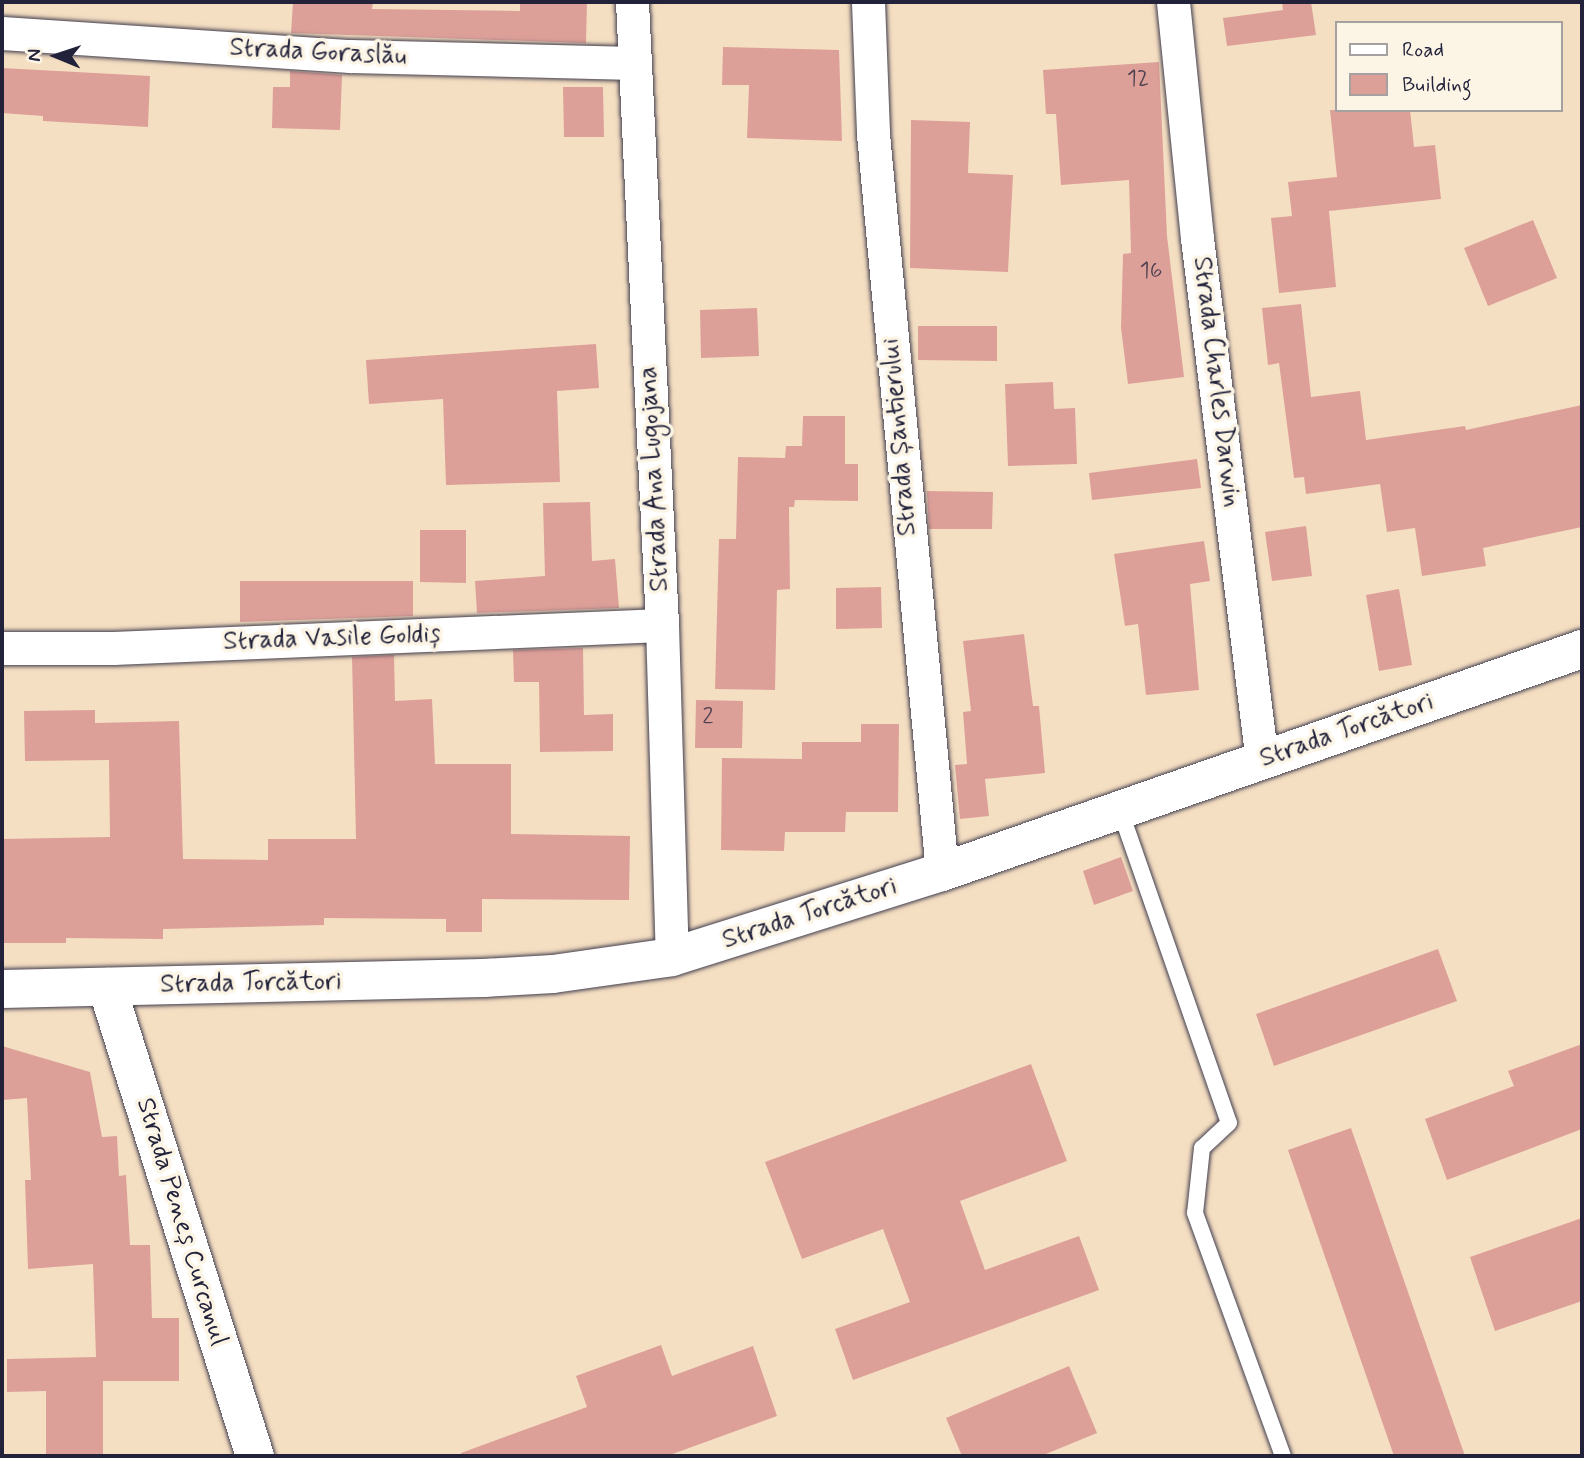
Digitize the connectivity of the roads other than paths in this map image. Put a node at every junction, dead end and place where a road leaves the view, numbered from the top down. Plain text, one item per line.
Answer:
1 (632, 2) edge
2 (868, 2) edge
3 (1173, 2) edge
4 (2, 33) edge
5 (634, 63) junction
6 (663, 625) junction
7 (2, 648) edge
8 (1582, 649) edge
9 (1262, 761) junction
10 (1120, 810) junction
11 (942, 872) junction
12 (672, 957) junction
13 (107, 987) junction
14 (2, 989) edge
15 (255, 1456) edge
16 (1283, 1456) edge

1 - 5 street, Strada Ana Lugojana
2 - 11 street, Strada Șantierului
3 - 9 street, Strada Charles Darwin
4 - 5 street, Strada Goraslău
5 - 6 street, Strada Ana Lugojana
6 - 7 street, Strada Vasile Goldiș
6 - 12 street, Strada Ana Lugojana
8 - 9 street, Strada Torcători
9 - 10 street, Strada Torcători
10 - 11 street, Strada Torcători
10 - 16 lane
11 - 12 street, Strada Torcători
12 - 13 street, Strada Torcători
13 - 14 street, Strada Torcători
13 - 15 street, Strada Peneș Curcanul

